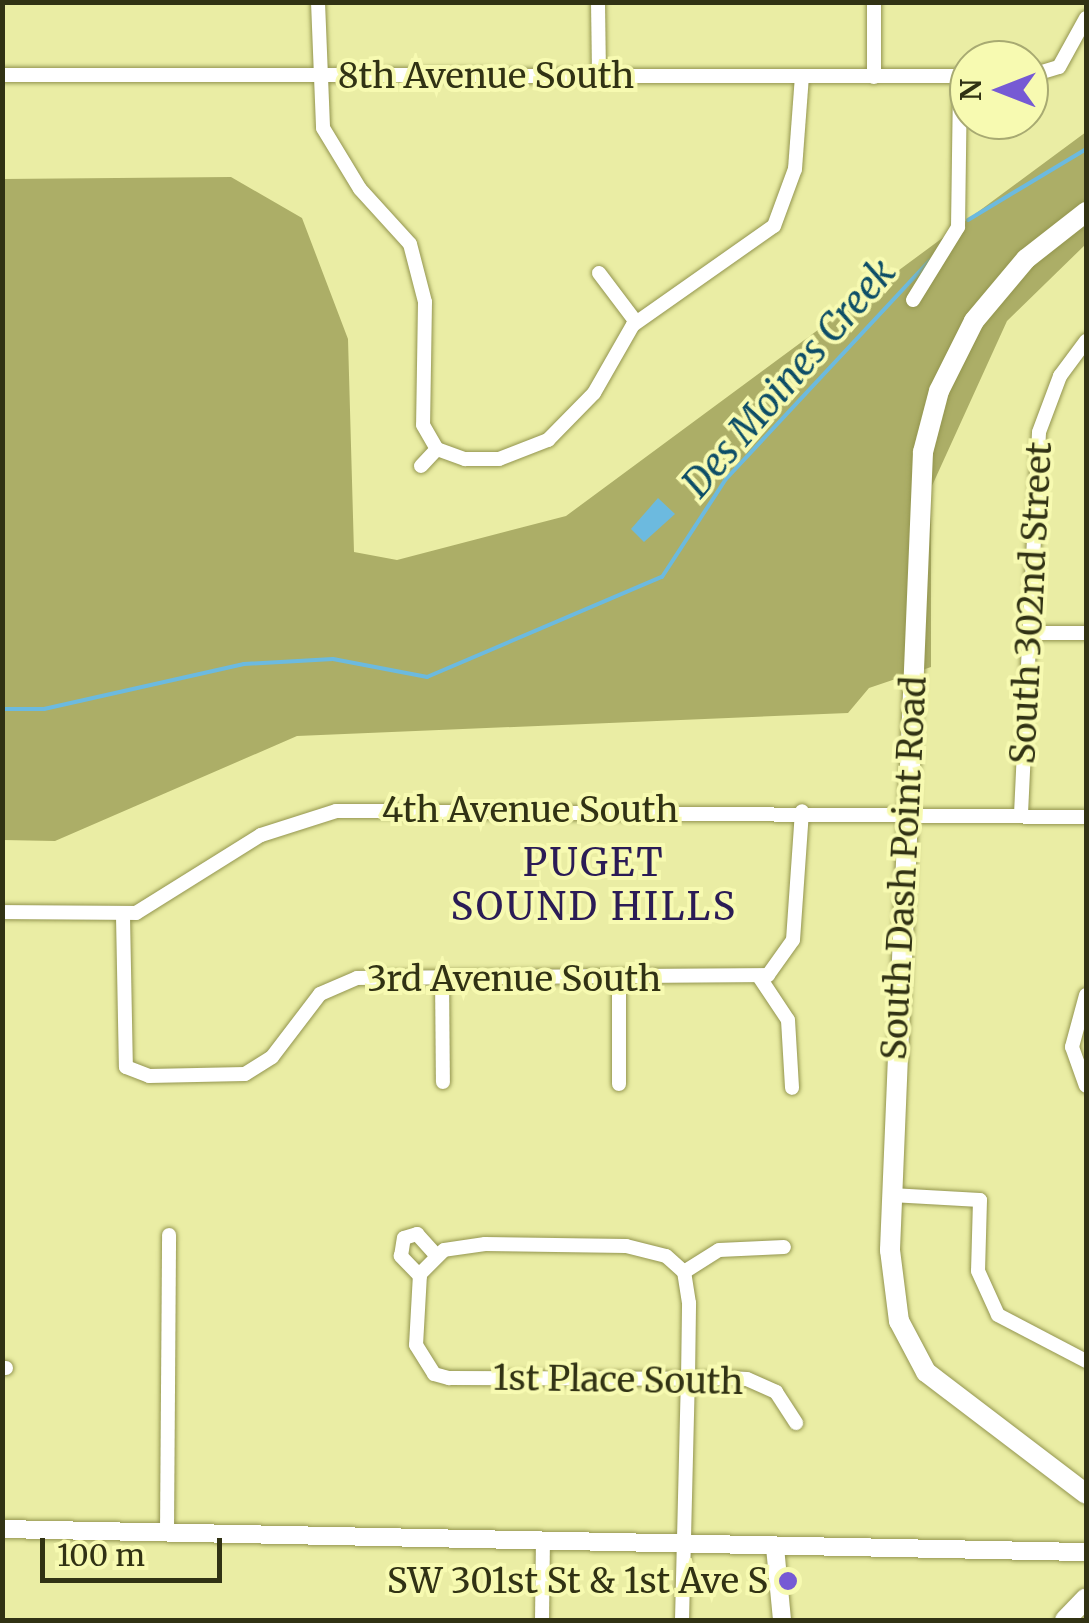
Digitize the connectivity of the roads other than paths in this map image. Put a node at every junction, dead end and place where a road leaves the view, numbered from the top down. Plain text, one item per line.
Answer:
1 (318, 2) edge
2 (598, 2) edge
3 (874, 2) edge
4 (1086, 18) edge
5 (1049, 68) edge
6 (2, 75) edge
7 (319, 76) junction
8 (599, 76) junction
9 (802, 76) junction
10 (874, 76) junction
11 (949, 76) edge
12 (961, 140) edge
13 (1086, 212) edge
14 (599, 273) dead end
15 (913, 300) dead end
16 (636, 322) junction
17 (1086, 341) edge
18 (437, 448) junction
19 (421, 466) dead end
20 (1086, 632) edge
21 (1028, 633) junction
22 (802, 811) junction
23 (907, 813) junction
24 (1020, 814) junction
25 (1086, 816) edge
26 (2, 912) edge
27 (123, 916) junction
28 (442, 976) junction
29 (619, 976) junction
30 (760, 978) junction
31 (1086, 995) edge
32 (443, 1082) dead end
33 (619, 1084) dead end
34 (1086, 1086) edge
35 (792, 1088) dead end
36 (891, 1195) junction
37 (169, 1234) dead end
38 (784, 1247) dead end
39 (432, 1258) junction
40 (684, 1272) junction
41 (420, 1276) junction
42 (1086, 1361) edge
43 (688, 1379) junction
44 (796, 1423) dead end
45 (1084, 1490) edge
46 (2, 1529) edge
47 (166, 1533) junction
48 (542, 1542) junction
49 (684, 1545) junction
50 (774, 1547) junction
51 (1086, 1552) edge
52 (1086, 1598) edge
53 (542, 1620) edge
54 (682, 1620) edge
55 (782, 1620) edge
56 (1066, 1620) edge

1 - 7 street
2 - 8 street
3 - 10 street
4 - 5 street
6 - 7 street, 8th Avenue South
7 - 8 street, 8th Avenue South
7 - 18 street
8 - 9 street, 8th Avenue South
9 - 10 street, 8th Avenue South
9 - 16 street
10 - 11 street, 8th Avenue South
12 - 15 street
13 - 23 main road, South Dash Point Road
14 - 16 street
16 - 18 street
17 - 21 street, South 302nd Street
18 - 19 street
20 - 21 street
21 - 24 street, South 302nd Street
22 - 23 street, 4th Avenue South
22 - 27 street, 4th Avenue South
22 - 30 street
23 - 24 street, 4th Avenue South
23 - 36 main road, South Dash Point Road
24 - 25 street, 4th Avenue South
26 - 27 street, 4th Avenue South
27 - 28 street, 3rd Avenue South
28 - 29 street, 3rd Avenue South
28 - 32 street
29 - 30 street, 3rd Avenue South
29 - 33 street
30 - 35 street
31 - 34 street
36 - 42 street
36 - 45 main road, South Dash Point Road
37 - 47 street
38 - 40 street
39 - 40 street
39 - 41 street
39 - 41 street
40 - 43 street
41 - 43 street, 1st Place South
43 - 44 street, 1st Place South
43 - 49 street
46 - 47 street
47 - 48 street
48 - 49 street
48 - 53 street
49 - 50 street
49 - 54 street
50 - 51 street
50 - 55 street
52 - 56 main road

